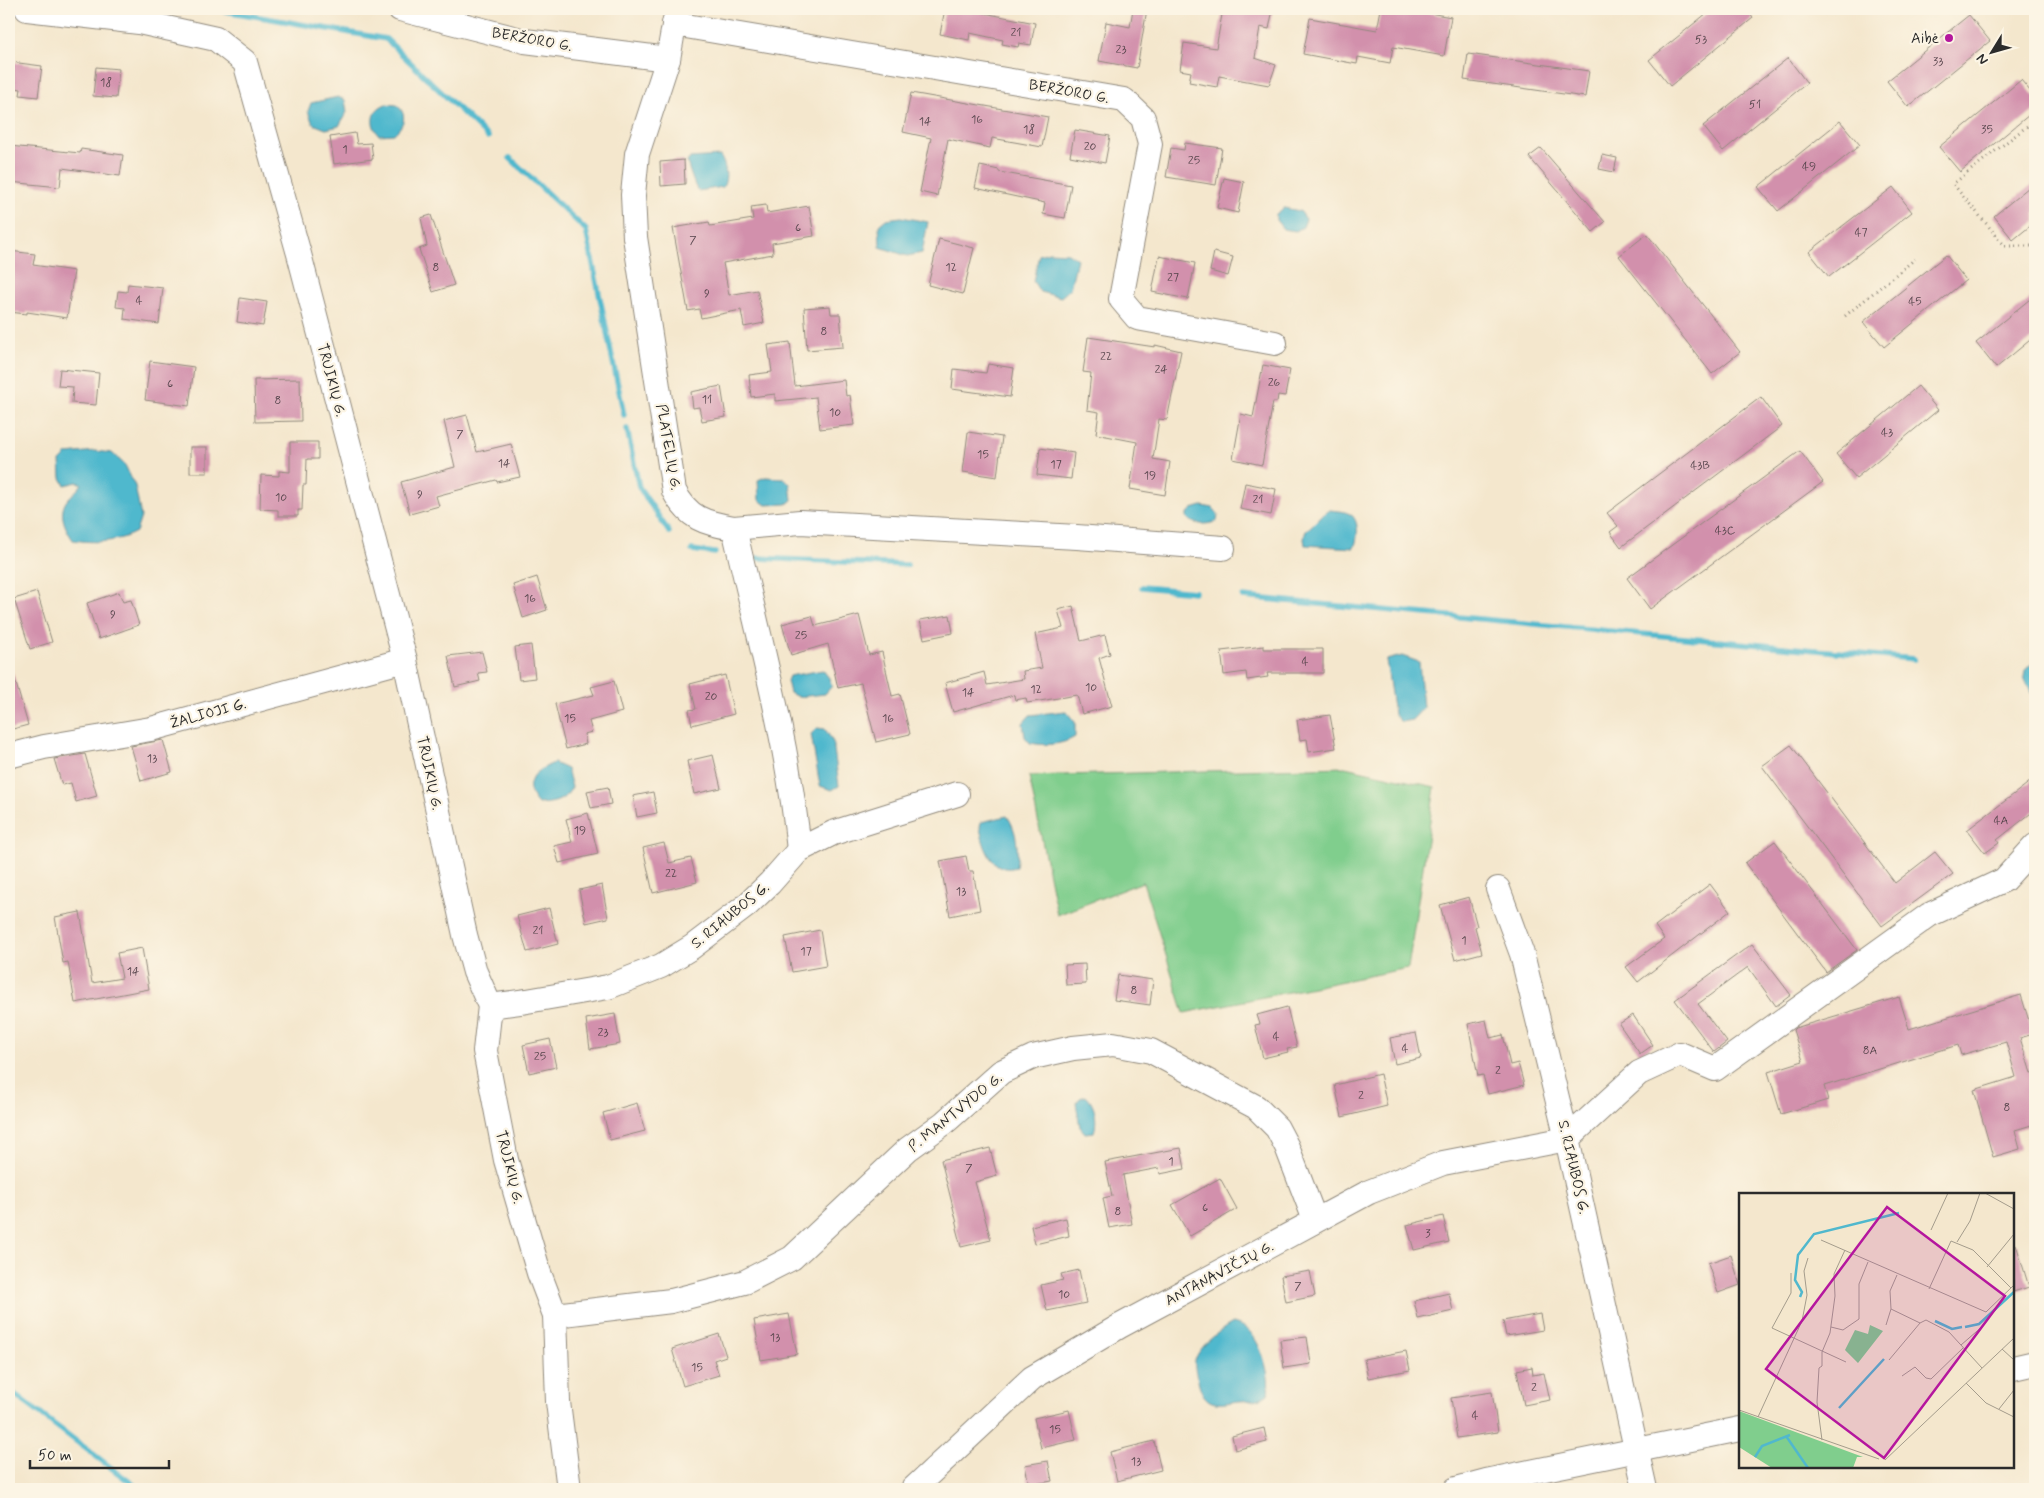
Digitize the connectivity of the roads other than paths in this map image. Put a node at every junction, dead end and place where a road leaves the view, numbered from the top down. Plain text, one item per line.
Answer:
1 (28, 9) edge
2 (400, 9) edge
3 (675, 16) edge
4 (668, 59) junction
5 (1275, 343) dead end
6 (734, 528) junction
7 (1223, 548) dead end
8 (405, 660) junction
9 (9, 756) edge
10 (957, 794) dead end
11 (2035, 846) edge
12 (799, 850) junction
13 (1498, 889) dead end
14 (490, 1006) junction
15 (1567, 1138) junction
16 (1315, 1220) junction
17 (555, 1315) junction
18 (2035, 1363) edge
19 (2014, 1368) edge
20 (1739, 1428) edge
21 (1637, 1450) junction
22 (569, 1489) edge
23 (913, 1489) edge
24 (1456, 1489) edge
25 (1646, 1489) edge

1 - 8 street, TRUIKIŲ G.
2 - 4 street, BERŽORO G.
3 - 4 street, PLATELIŲ G.
3 - 5 street, BERŽORO G.
4 - 6 street, PLATELIŲ G.
6 - 7 street, PLATELIŲ G.
6 - 12 street
8 - 9 street, ŽALIOJI G.
8 - 14 street, TRUIKIŲ G.
10 - 12 street, S. RIAUBOS G.
11 - 15 street
12 - 14 street, S. RIAUBOS G.
13 - 15 street, S. RIAUBOS G.
14 - 17 street, TRUIKIŲ G.
15 - 16 street, ANTANAVIČIŲ G.
15 - 21 street, S. RIAUBOS G.
16 - 17 street, P. MANTVYDO G.
16 - 23 street, ANTANAVIČIŲ G.
17 - 22 street, TRUIKIŲ G.
18 - 19 street
20 - 21 street
21 - 24 street
21 - 25 street, S. RIAUBOS G.

